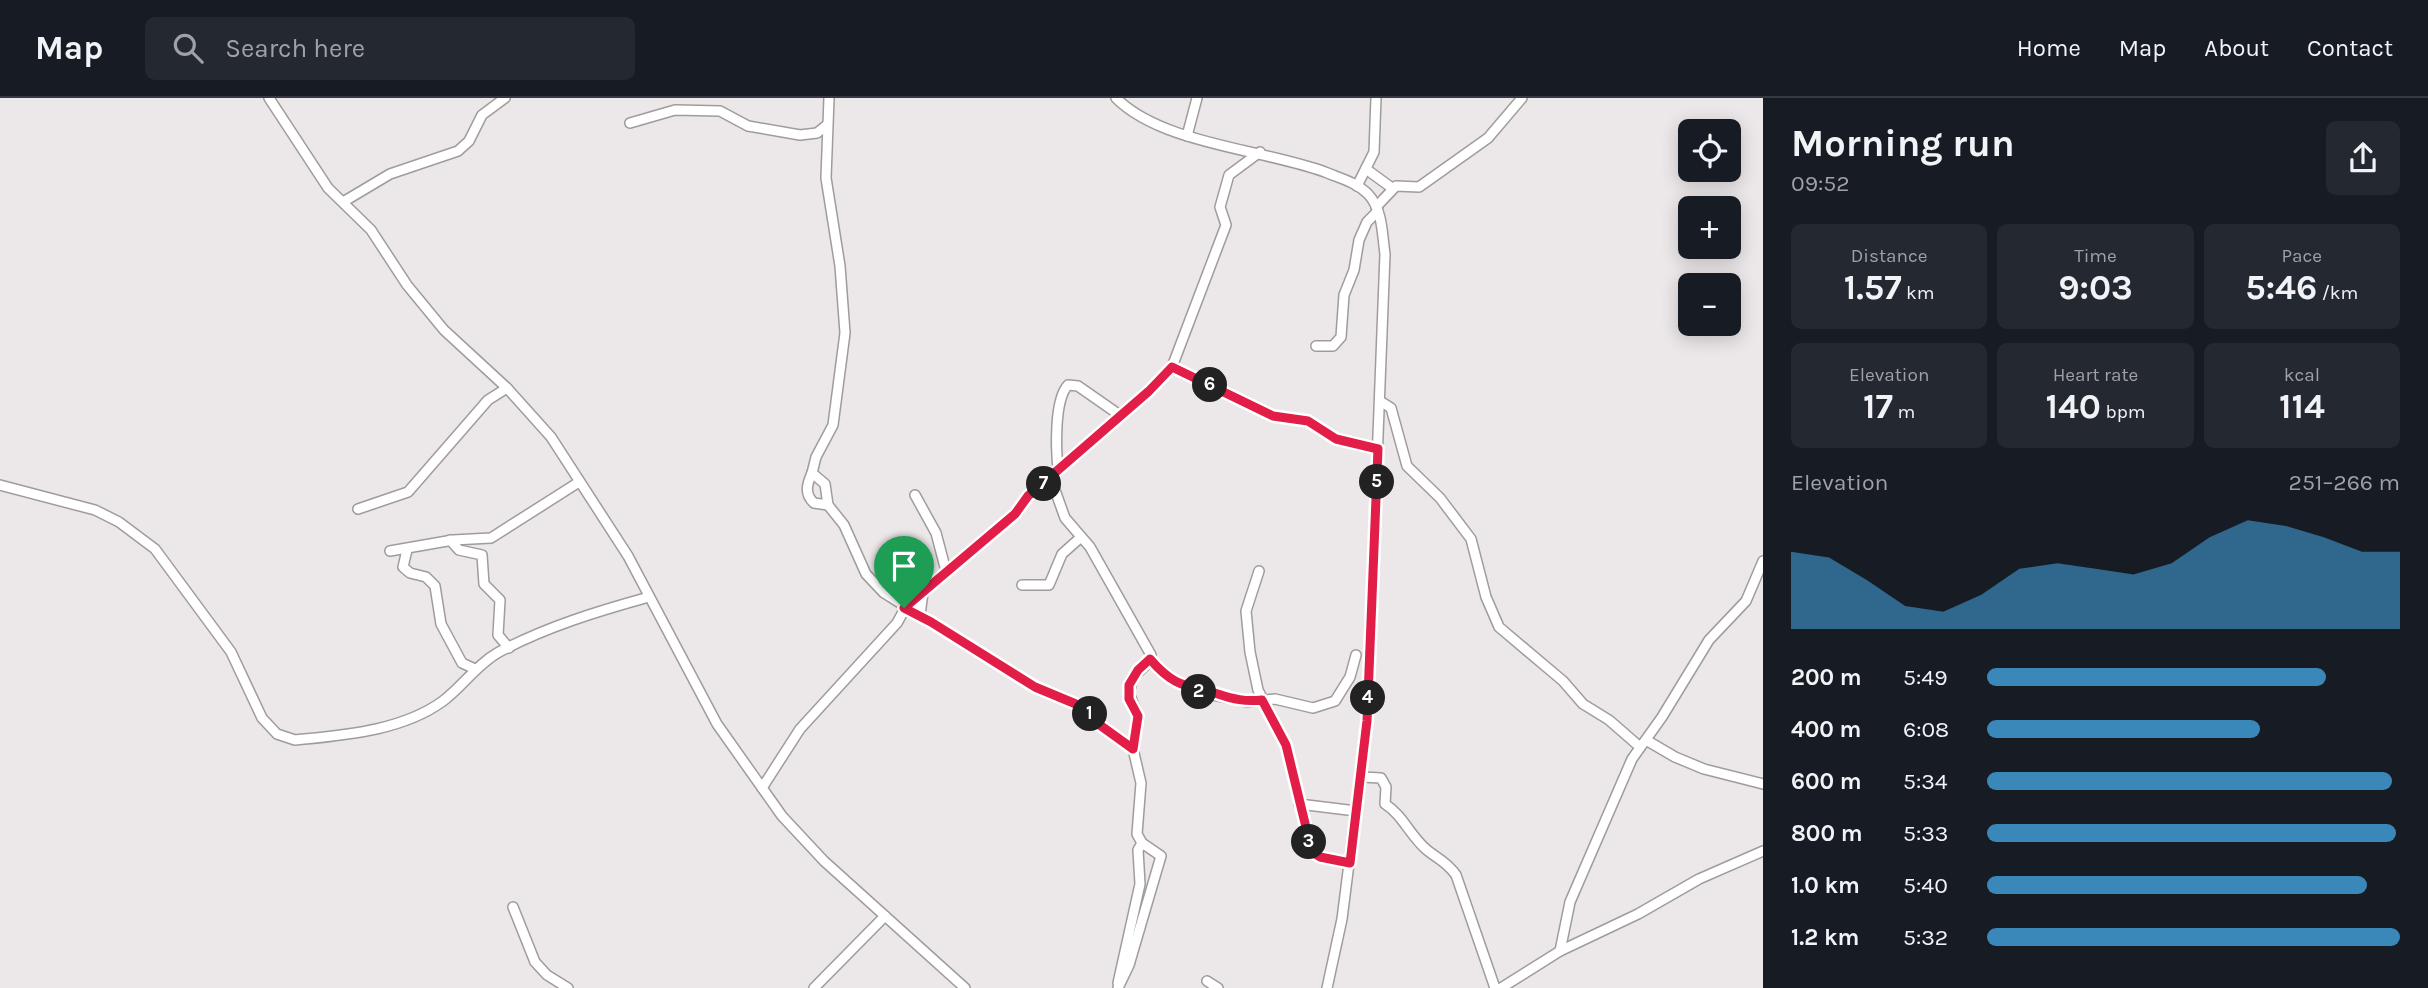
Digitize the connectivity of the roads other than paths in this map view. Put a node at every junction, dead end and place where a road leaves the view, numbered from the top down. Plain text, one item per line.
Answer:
1 (269, 98) edge
2 (505, 98) edge
3 (829, 98) edge
4 (1116, 98) edge
5 (1197, 98) edge
6 (1376, 98) edge
7 (1522, 98) edge
8 (630, 123) dead end
9 (827, 125) junction
10 (1187, 136) junction
11 (1260, 152) junction
12 (1366, 169) junction
13 (1357, 186) junction
14 (1392, 188) junction
15 (344, 202) junction
16 (1377, 209) junction
17 (1316, 346) dead end
18 (1172, 367) junction
19 (507, 388) junction
20 (1380, 401) junction
21 (1121, 415) junction
22 (1378, 449) junction
23 (1058, 469) junction
24 (812, 473) junction
25 (1051, 479) junction
26 (579, 482) junction
27 (0, 485) edge
28 (915, 495) dead end
29 (828, 505) junction
30 (358, 509) dead end
31 (1080, 538) junction
32 (450, 541) junction
33 (407, 550) junction
34 (390, 551) dead end
35 (1763, 561) edge
36 (946, 571) junction
37 (1259, 571) dead end
38 (1022, 584) dead end
39 (923, 592) junction
40 (649, 597) junction
41 (904, 608) junction
42 (920, 615) junction
43 (509, 648) junction
44 (1356, 655) dead end
45 (1150, 659) junction
46 (475, 669) junction
47 (1262, 700) junction
48 (1643, 744) junction
49 (1133, 749) junction
50 (1362, 776) junction
51 (1763, 784) edge
52 (762, 788) junction
53 (1300, 804) junction
54 (1356, 811) junction
55 (1142, 843) junction
56 (1763, 851) edge
57 (1350, 863) junction
58 (513, 907) dead end
59 (885, 916) junction
60 (1560, 951) junction
61 (1207, 981) dead end
62 (568, 988) edge
63 (814, 988) edge
64 (965, 988) edge
65 (1118, 988) edge
66 (1218, 988) edge
67 (1327, 988) edge
68 (1496, 988) edge
69 (1501, 988) edge

1 - 15 street
2 - 15 street
3 - 9 street
4 - 10 street
5 - 10 street
6 - 12 street
7 - 14 street
8 - 9 street
9 - 24 street
10 - 11 street
11 - 13 street
11 - 18 street
12 - 13 street
12 - 14 street
13 - 16 street
14 - 16 street
15 - 19 street
16 - 17 street
16 - 20 street
18 - 21 street
18 - 22 street
19 - 26 street
19 - 30 street
20 - 22 street
20 - 48 street
21 - 23 street
21 - 23 street
22 - 50 street
23 - 25 street
24 - 29 street
24 - 29 street
25 - 31 street
25 - 36 street
26 - 32 street
26 - 40 street
27 - 46 street
28 - 36 street
29 - 41 street
31 - 38 street
31 - 45 street
32 - 33 street
32 - 43 street
33 - 34 street
33 - 46 street
35 - 48 street
36 - 39 street
37 - 47 street
39 - 41 street
39 - 42 street
40 - 43 street
40 - 52 street
41 - 42 street
41 - 52 street
42 - 49 street
43 - 46 street
44 - 47 street
45 - 47 street
45 - 49 street
47 - 53 street
48 - 51 street
48 - 60 street
49 - 55 street
50 - 54 street
50 - 68 street
52 - 59 street
53 - 54 street
53 - 57 street
54 - 57 street
55 - 65 street
55 - 65 street
56 - 60 street
57 - 67 street
58 - 62 street
59 - 63 street
59 - 64 street
60 - 69 street
61 - 66 street

